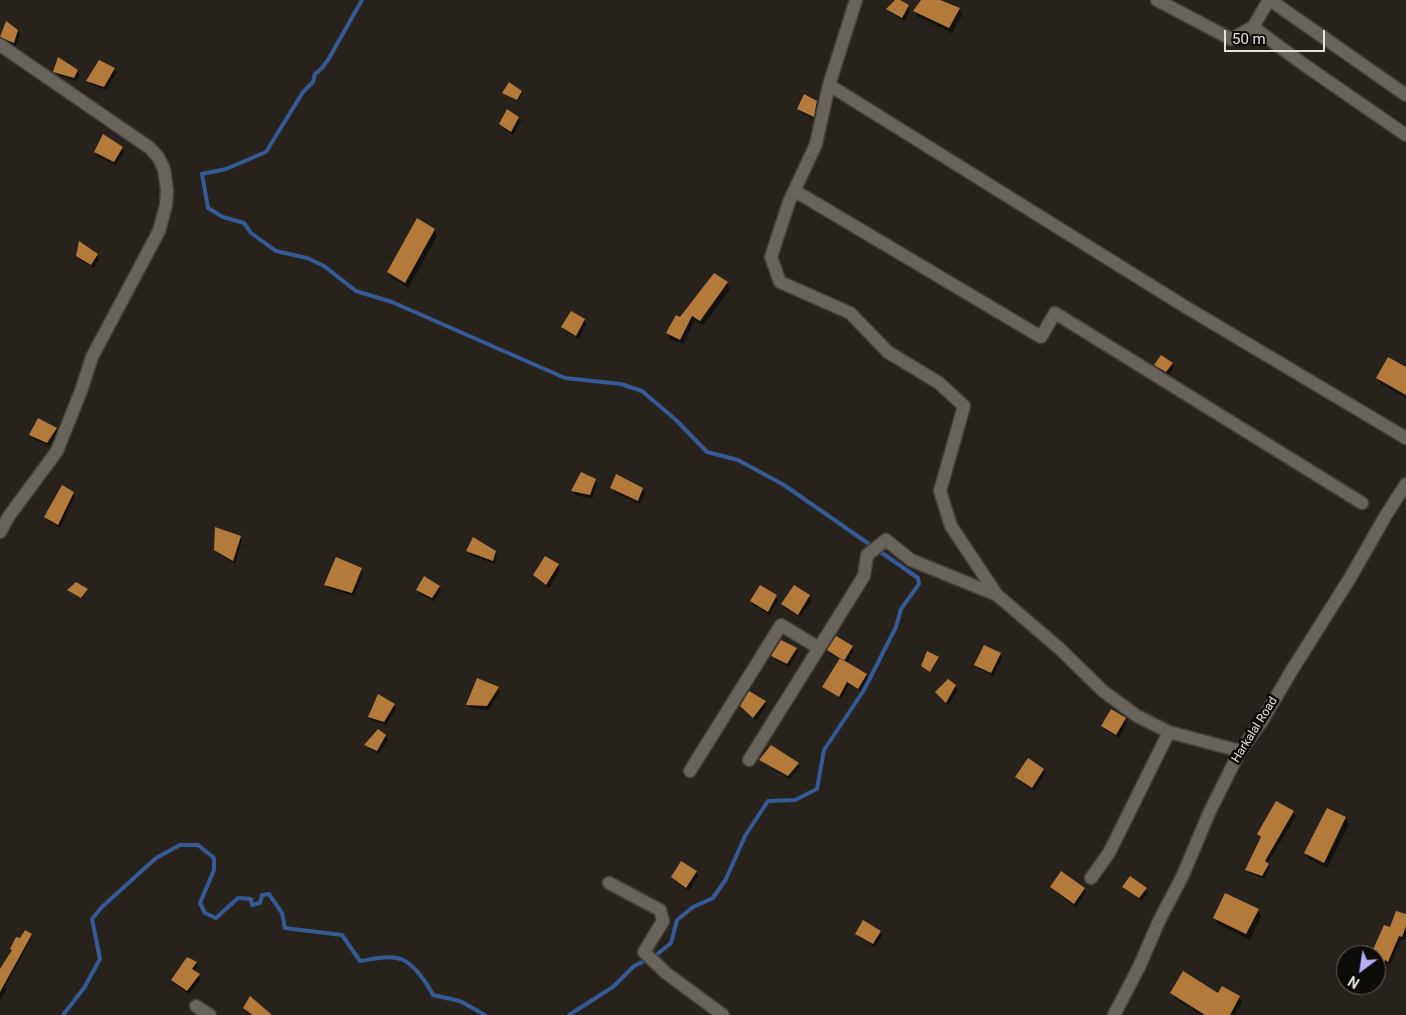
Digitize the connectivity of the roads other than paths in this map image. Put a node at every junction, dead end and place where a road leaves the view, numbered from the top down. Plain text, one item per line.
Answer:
1 (856, 0) edge
2 (1157, 0) edge
3 (1269, 0) edge
4 (1252, 27) junction
5 (0, 45) edge
6 (829, 84) junction
7 (1406, 95) edge
8 (1406, 135) edge
9 (794, 191) junction
10 (1406, 438) edge
11 (1406, 484) edge
12 (1362, 503) dead end
13 (0, 532) edge
14 (997, 596) junction
15 (819, 648) junction
16 (1170, 732) junction
17 (1240, 751) junction
18 (749, 760) dead end
19 (690, 771) dead end
20 (1091, 878) dead end
21 (609, 884) dead end
22 (196, 1006) dead end
23 (210, 1015) edge
24 (723, 1015) edge
25 (1114, 1015) edge

1 - 6 street
2 - 4 street
3 - 4 street
3 - 7 street
4 - 8 street
5 - 13 street
6 - 9 street
6 - 10 street
9 - 12 street
9 - 14 street
11 - 17 street, Harkalal Road
14 - 15 street
14 - 16 street
15 - 18 street
15 - 19 street
16 - 17 street
16 - 20 street
17 - 25 street, Harkalal Road
21 - 24 street
22 - 23 street

